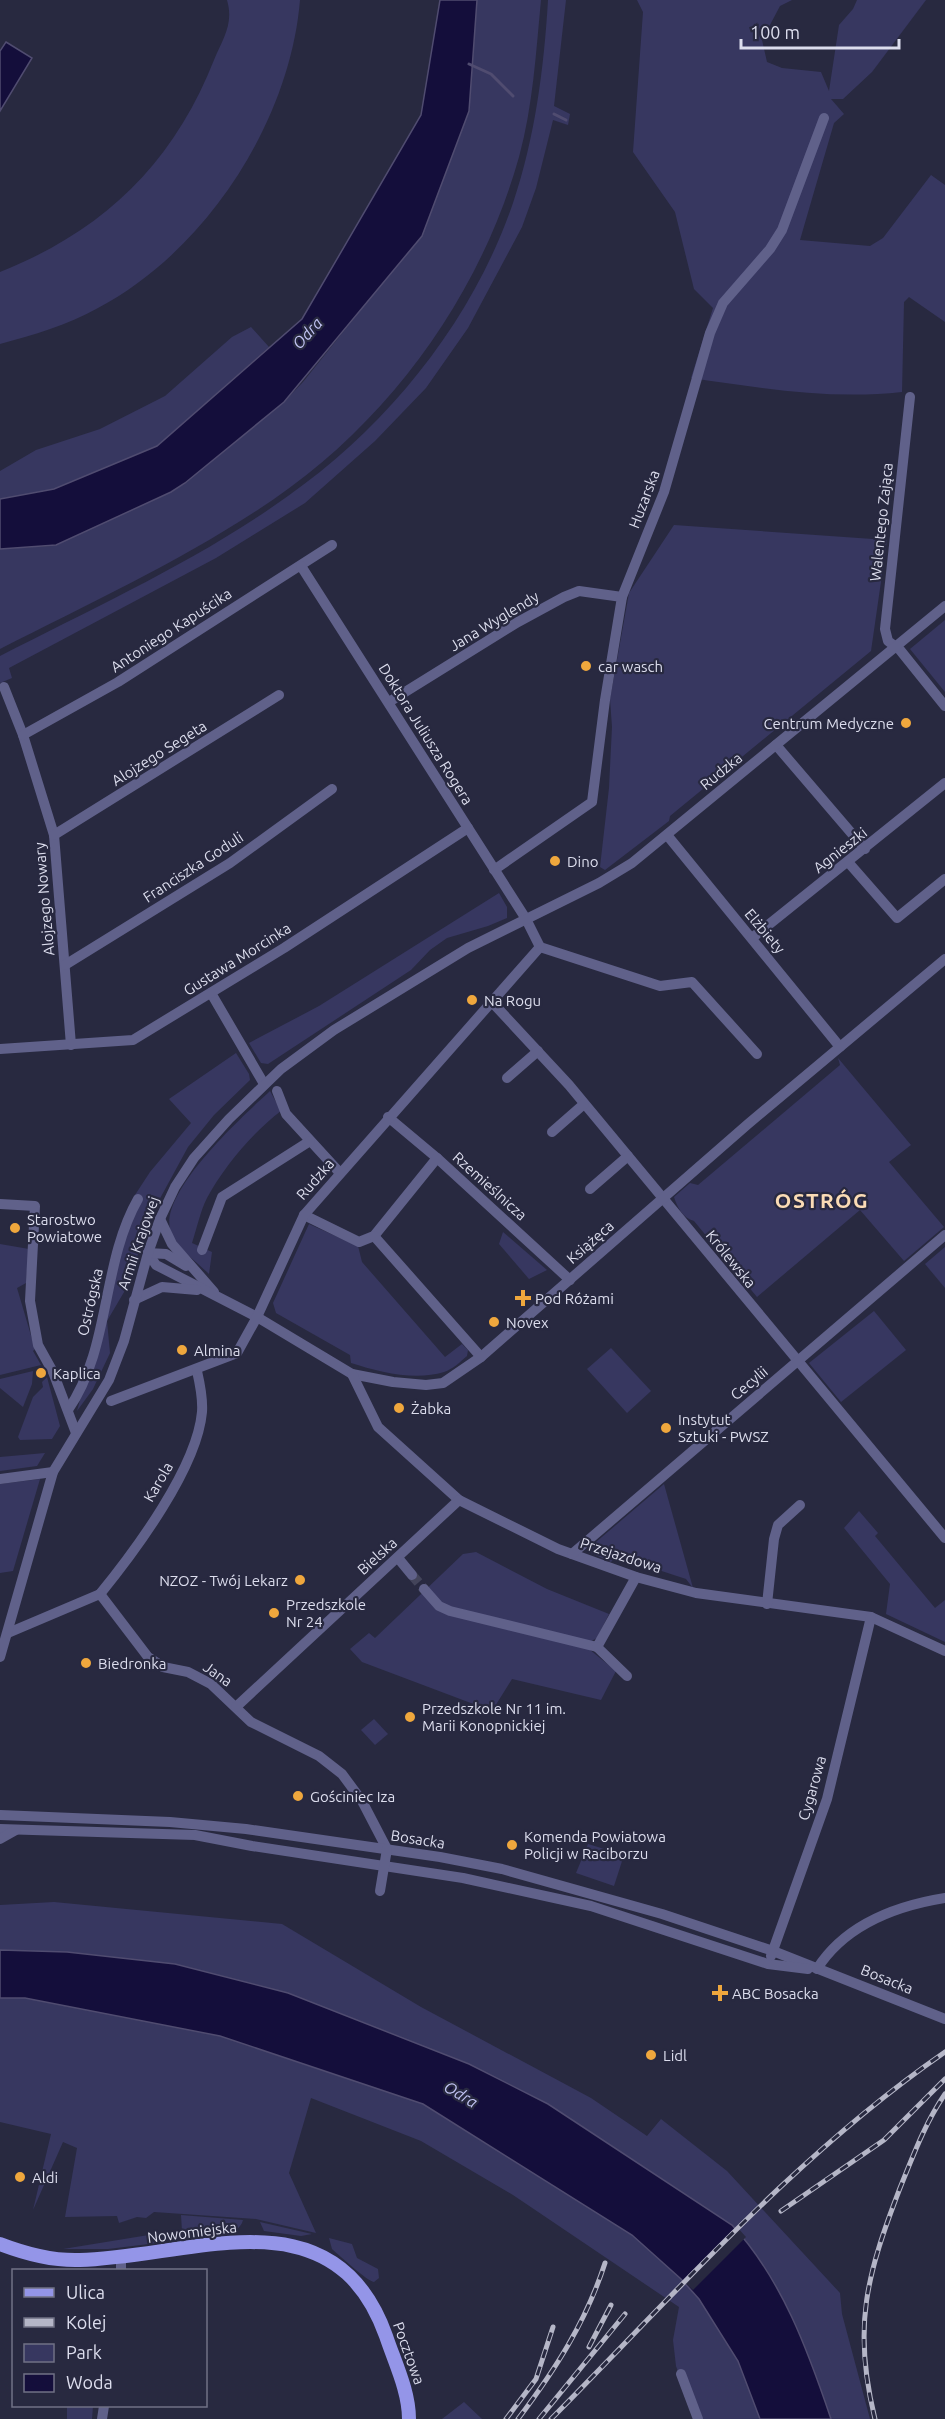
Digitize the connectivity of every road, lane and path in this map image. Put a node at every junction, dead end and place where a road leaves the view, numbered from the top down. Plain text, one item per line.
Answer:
1 (824, 118) dead end
2 (910, 397) dead end
3 (332, 545) dead end
4 (301, 566) junction
5 (622, 597) junction
6 (945, 606) edge
7 (895, 646) junction
8 (4, 687) dead end
9 (279, 695) dead end
10 (389, 702) junction
11 (945, 706) edge
12 (23, 735) junction
13 (776, 745) junction
14 (945, 783) edge
15 (332, 789) dead end
16 (468, 828) junction
17 (54, 835) junction
18 (667, 835) junction
19 (865, 849) junction
20 (848, 862) junction
21 (494, 870) junction
22 (945, 879) edge
23 (526, 919) junction
24 (752, 938) junction
25 (540, 946) junction
26 (945, 959) edge
27 (66, 965) junction
28 (211, 993) junction
29 (491, 1001) junction
30 (71, 1045) junction
31 (840, 1047) junction
32 (0, 1049) edge
33 (538, 1051) junction
34 (757, 1054) dead end
35 (507, 1078) dead end
36 (264, 1084) junction
37 (277, 1091) dead end
38 (584, 1104) junction
39 (388, 1117) junction
40 (552, 1132) dead end
41 (310, 1141) junction
42 (628, 1156) junction
43 (436, 1158) junction
44 (340, 1173) junction
45 (590, 1189) dead end
46 (138, 1199) dead end
47 (663, 1200) junction
48 (0, 1204) edge
49 (304, 1215) junction
50 (160, 1219) junction
51 (945, 1235) edge
52 (374, 1236) junction
53 (202, 1250) dead end
54 (148, 1253) junction
55 (196, 1272) junction
56 (570, 1280) junction
57 (204, 1291) junction
58 (216, 1295) junction
59 (134, 1300) junction
60 (257, 1317) junction
61 (481, 1357) junction
62 (797, 1363) junction
63 (197, 1371) junction
64 (352, 1374) junction
65 (111, 1401) dead end
66 (68, 1410) junction
67 (76, 1432) junction
68 (53, 1472) junction
69 (0, 1479) edge
70 (459, 1500) junction
71 (800, 1505) dead end
72 (945, 1538) edge
73 (572, 1554) junction
74 (398, 1558) junction
75 (412, 1575) tunnel mouth
76 (636, 1577) junction
77 (424, 1589) tunnel mouth
78 (99, 1594) junction
79 (767, 1604) junction
80 (871, 1617) junction
81 (8, 1633) junction
82 (597, 1647) junction
83 (945, 1651) edge
84 (0, 1657) edge
85 (627, 1676) dead end
86 (236, 1707) junction
87 (0, 1815) edge
88 (19, 1828) junction
89 (0, 1829) edge
90 (0, 1839) edge
91 (387, 1849) junction
92 (383, 1866) junction
93 (380, 1892) dead end
94 (945, 1898) edge
95 (773, 1952) junction
96 (768, 1964) junction
97 (817, 1969) junction
98 (945, 2019) edge
99 (0, 2244) edge
100 (121, 2264) edge
101 (370, 2301) joint
102 (681, 2374) dead end
103 (403, 2419) edge
104 (409, 2419) edge
105 (698, 2419) edge

1 - 5 street, Huzarska
2 - 7 street, Walentego Zająca
3 - 4 street, Antoniego Kapuścika
4 - 10 street, Doktora Juliusza Rogera
4 - 12 street, Antoniego Kapuścika
5 - 10 street, Jana Wyglendy
5 - 21 street, Huzarska
6 - 7 street, Rudzka
7 - 11 street
7 - 13 street, Rudzka
8 - 12 street, Alojzego Nowary
9 - 17 street, Alojzego Segeta
10 - 16 street, Doktora Juliusza Rogera
12 - 17 street, Alojzego Nowary
13 - 18 street, Rudzka
13 - 19 street
14 - 19 street, Agnieszki
15 - 27 street, Franciszka Goduli
16 - 21 street, Doktora Juliusza Rogera
16 - 28 street, Gustawa Morcinka
17 - 27 street, Alojzego Nowary
18 - 23 street, Rudzka
18 - 24 street, Elżbiety
19 - 20 street, Agnieszki
20 - 22 street
20 - 24 street, Agnieszki
21 - 23 street, Doktora Juliusza Rogera
23 - 25 street
23 - 36 street, Armii Krajowej
24 - 31 street, Elżbiety
25 - 29 street, Rudzka
25 - 34 street
26 - 31 street, Książęca
27 - 30 street, Alojzego Nowary
28 - 30 street, Gustawa Morcinka
28 - 36 street
29 - 33 street, Królewska
29 - 39 street, Rudzka
30 - 32 street, Gustawa Morcinka
31 - 47 street, Książęca
33 - 35 street
33 - 38 street, Królewska
36 - 50 street, Armii Krajowej
37 - 41 street
38 - 40 street
38 - 42 street, Królewska
39 - 43 street, Rzemieślnicza
39 - 44 street, Rudzka
41 - 44 street
41 - 53 street
42 - 45 street
42 - 47 street, Królewska
43 - 52 street
43 - 56 street, Rzemieślnicza
44 - 49 street, Rudzka
46 - 66 street, Ostrógska
47 - 56 street, Książęca
47 - 62 street, Królewska
48 - 66 street
49 - 52 street
49 - 60 street, Rudzka
50 - 54 street, Armii Krajowej
50 - 55 street, Książęca
51 - 62 street, Cecylii
52 - 61 street
54 - 55 street, Książęca
54 - 57 street, Książęca
54 - 59 street, Armii Krajowej
55 - 58 street, Książęca
56 - 61 street, Książęca
57 - 58 street, Książęca
57 - 59 street, Książęca
58 - 60 street, Książęca
59 - 67 street, Armii Krajowej
60 - 63 street, Rudzka
60 - 64 street, Książęca
61 - 64 street, Książęca
62 - 72 street, Królewska
62 - 73 street, Cecylii
63 - 65 street, Rudzka
63 - 78 street, Karola
64 - 70 street, Przejazdowa
66 - 67 street
67 - 68 street, Armii Krajowej
68 - 69 street
68 - 81 street, Armii Krajowej
70 - 73 street, Przejazdowa
70 - 74 street, Bielska
71 - 79 street
73 - 76 street, Przejazdowa
74 - 75 street
74 - 86 street, Bielska
76 - 79 street, Przejazdowa
76 - 82 street
77 - 82 street
78 - 81 street
78 - 86 street, Jana
79 - 80 street, Przejazdowa
80 - 83 street, Przejazdowa
80 - 95 street, Cygarowa
81 - 84 street, Armii Krajowej
82 - 85 street
86 - 91 street, Jana
87 - 91 street, Bosacka
88 - 89 street, Bosacka
88 - 90 street
88 - 92 street, Bosacka
91 - 92 street
91 - 95 street, Bosacka
92 - 93 street
92 - 96 street, Bosacka
94 - 97 street
95 - 96 street, Cygarowa
95 - 97 street, Bosacka
96 - 97 street, Bosacka
97 - 98 street, Bosacka
99 - 100 main road, Nowomiejska
100 - 101 main road, Nowomiejska
101 - 104 main road, Pocztowa
102 - 105 street
103 - 104 street

